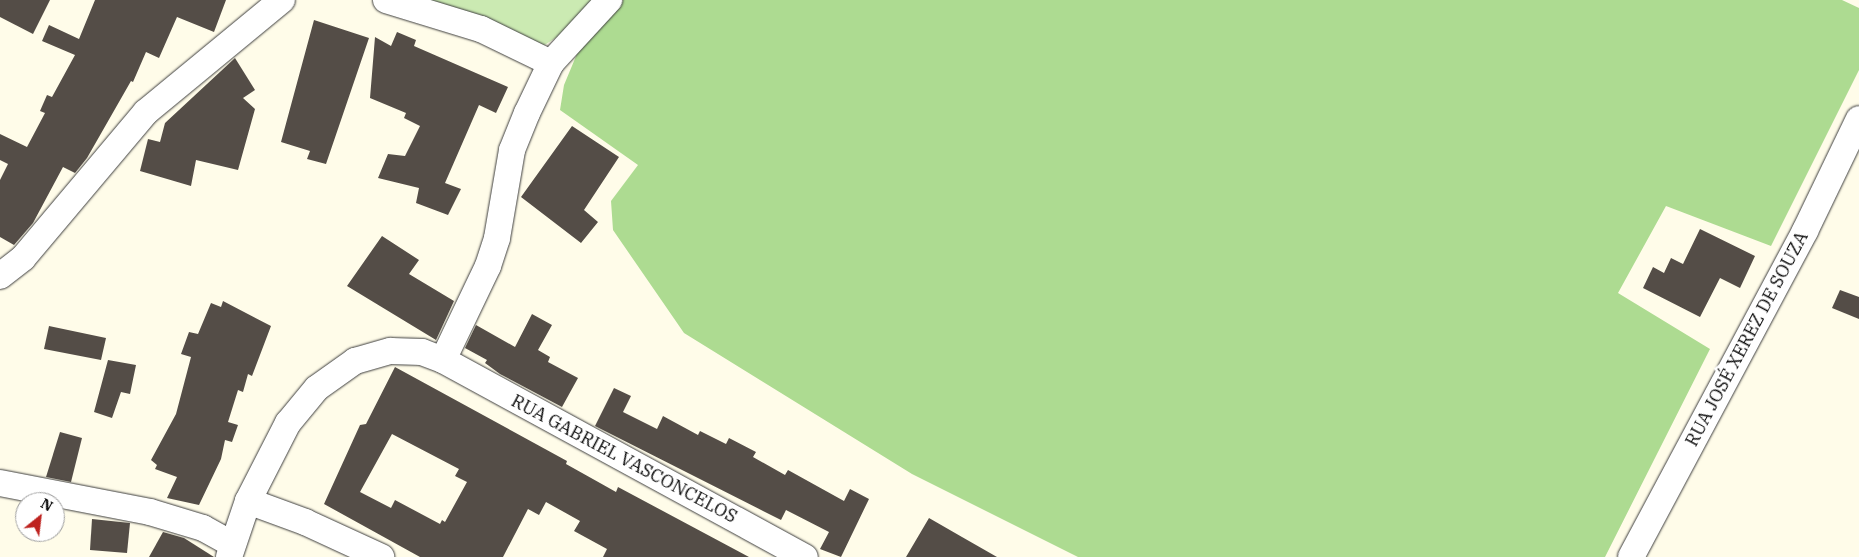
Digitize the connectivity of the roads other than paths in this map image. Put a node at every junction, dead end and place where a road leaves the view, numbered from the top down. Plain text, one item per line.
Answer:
1 (282, 0) edge
2 (386, 0) edge
3 (609, 0) edge
4 (551, 63) junction
5 (1859, 119) edge
6 (0, 276) edge
7 (443, 360) junction
8 (0, 483) edge
9 (248, 501) junction
10 (230, 551) edge
11 (381, 557) edge
12 (805, 557) edge
13 (1631, 557) edge

1 - 6 street
2 - 4 street
3 - 4 street
4 - 7 street
5 - 13 street, RUA JOSÉ XEREZ DE SOUZA
7 - 9 street, RUA GABRIEL VASCONCELOS
7 - 12 street, RUA GABRIEL VASCONCELOS
8 - 10 street
9 - 10 street, RUA GABRIEL VASCONCELOS
9 - 11 street

